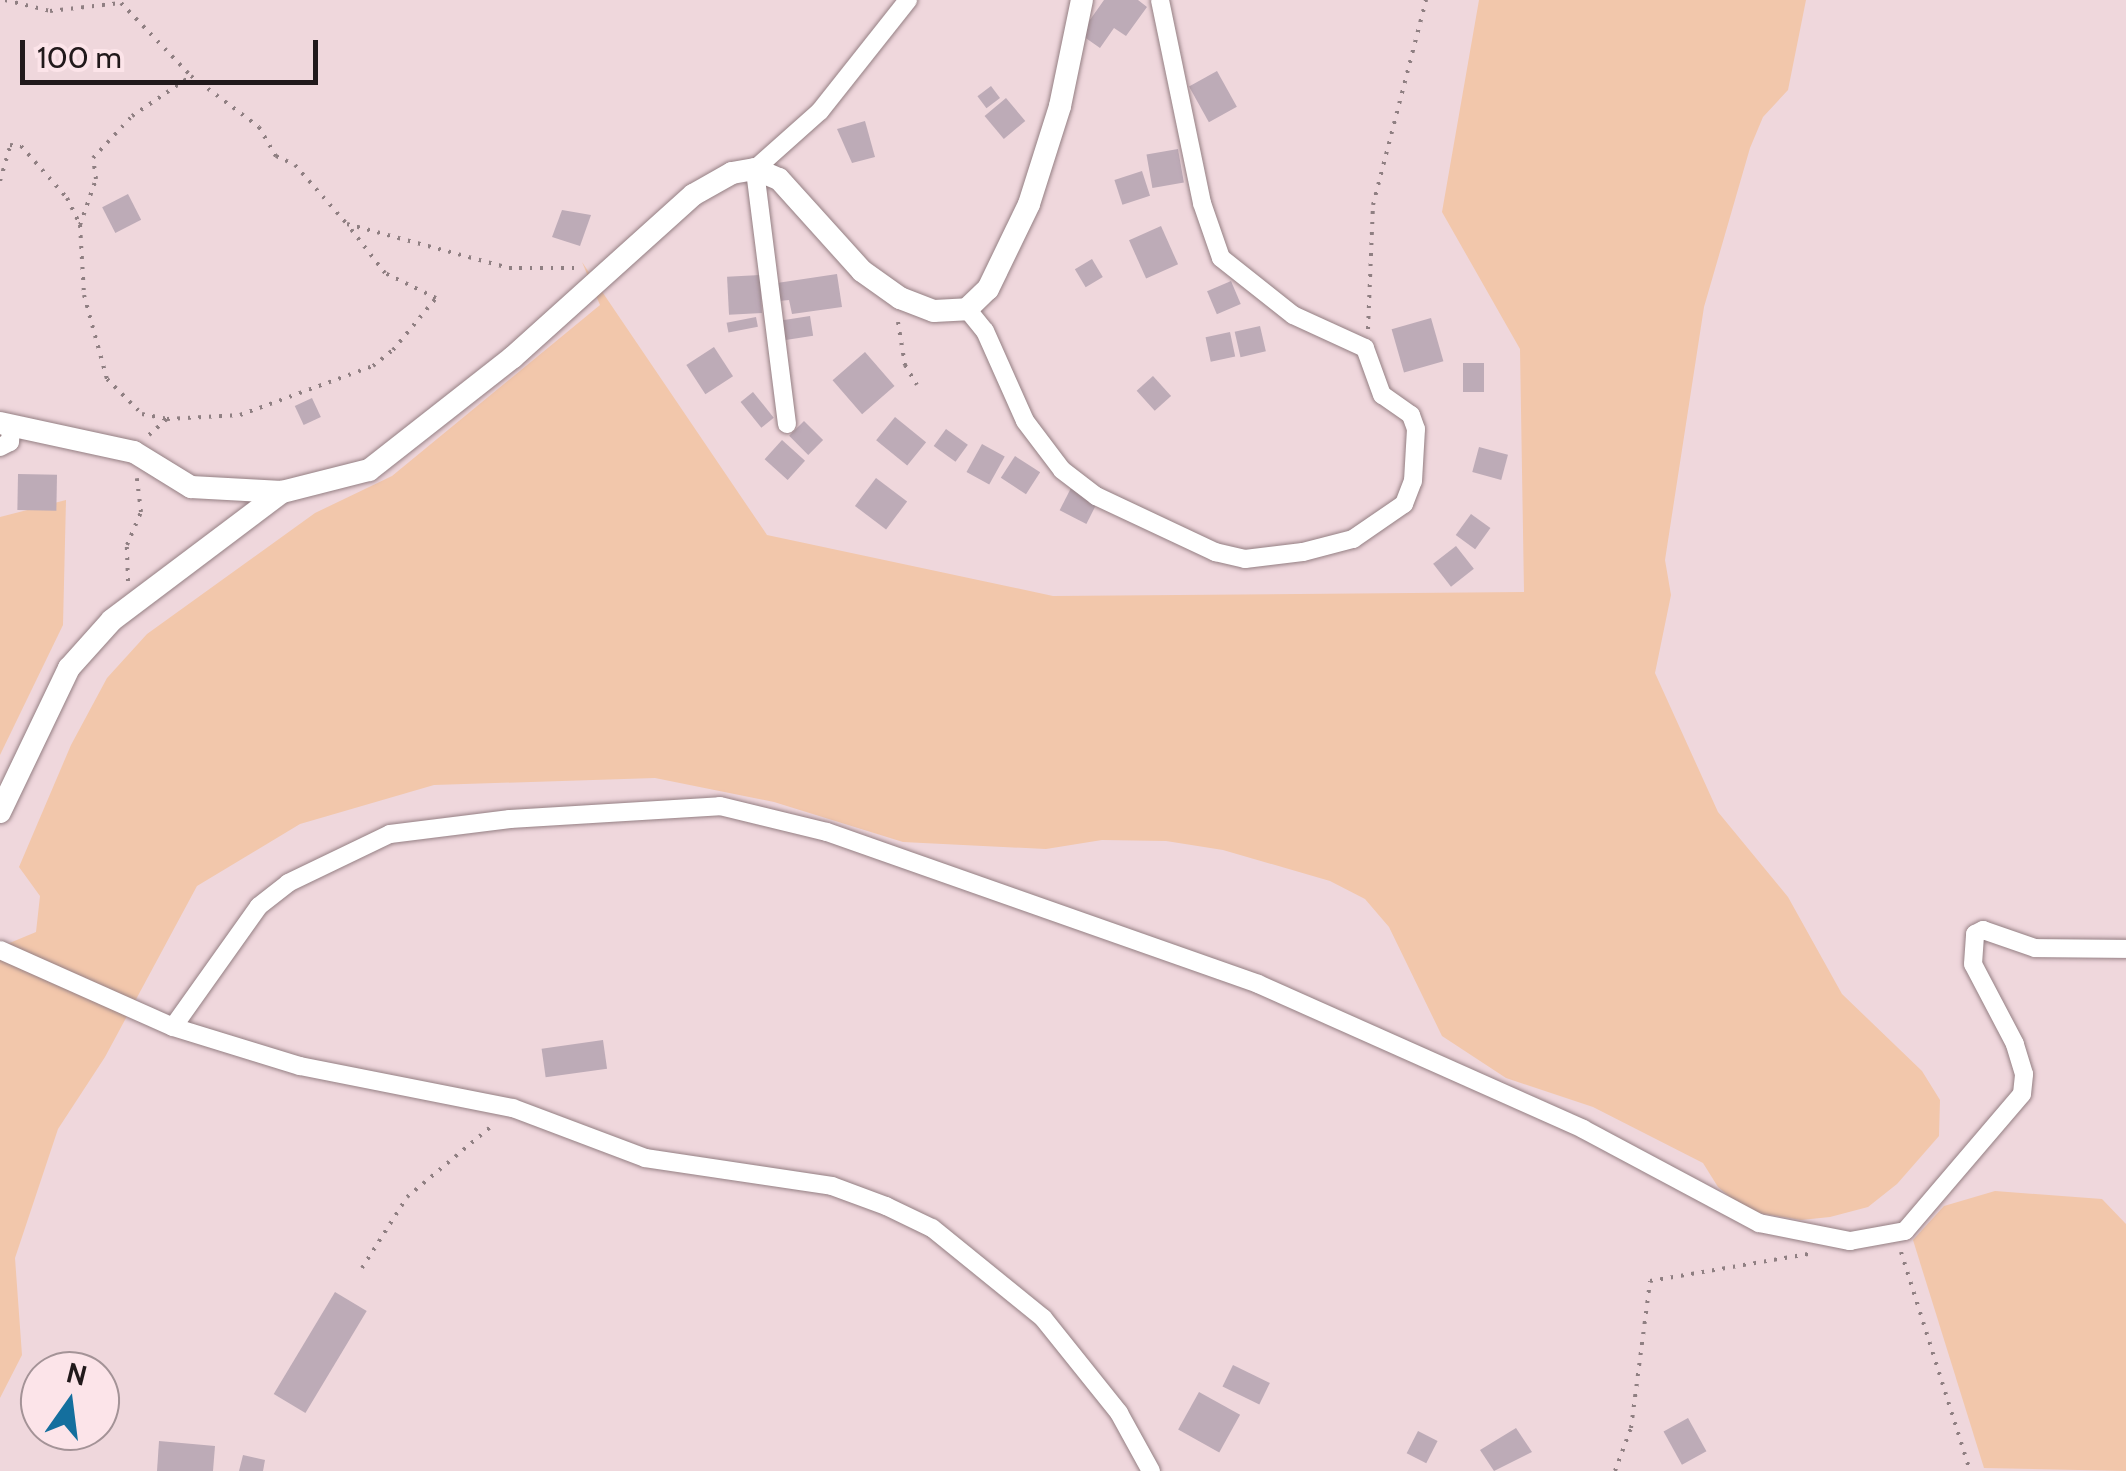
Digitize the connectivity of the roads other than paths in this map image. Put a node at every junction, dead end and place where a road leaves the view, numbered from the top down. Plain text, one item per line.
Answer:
1 (908, 0) edge
2 (1082, 0) edge
3 (1160, 0) edge
4 (754, 169) junction
5 (966, 309) junction
6 (787, 424) dead end
7 (4, 433) edge
8 (282, 492) junction
9 (0, 812) edge
10 (2126, 949) edge
11 (0, 950) edge
12 (173, 1027) junction
13 (1151, 1471) edge

1 - 4 street
2 - 5 street
3 - 5 street
4 - 5 street
4 - 6 street
4 - 8 street
7 - 8 street
8 - 9 street
10 - 12 street
11 - 12 street
12 - 13 street

